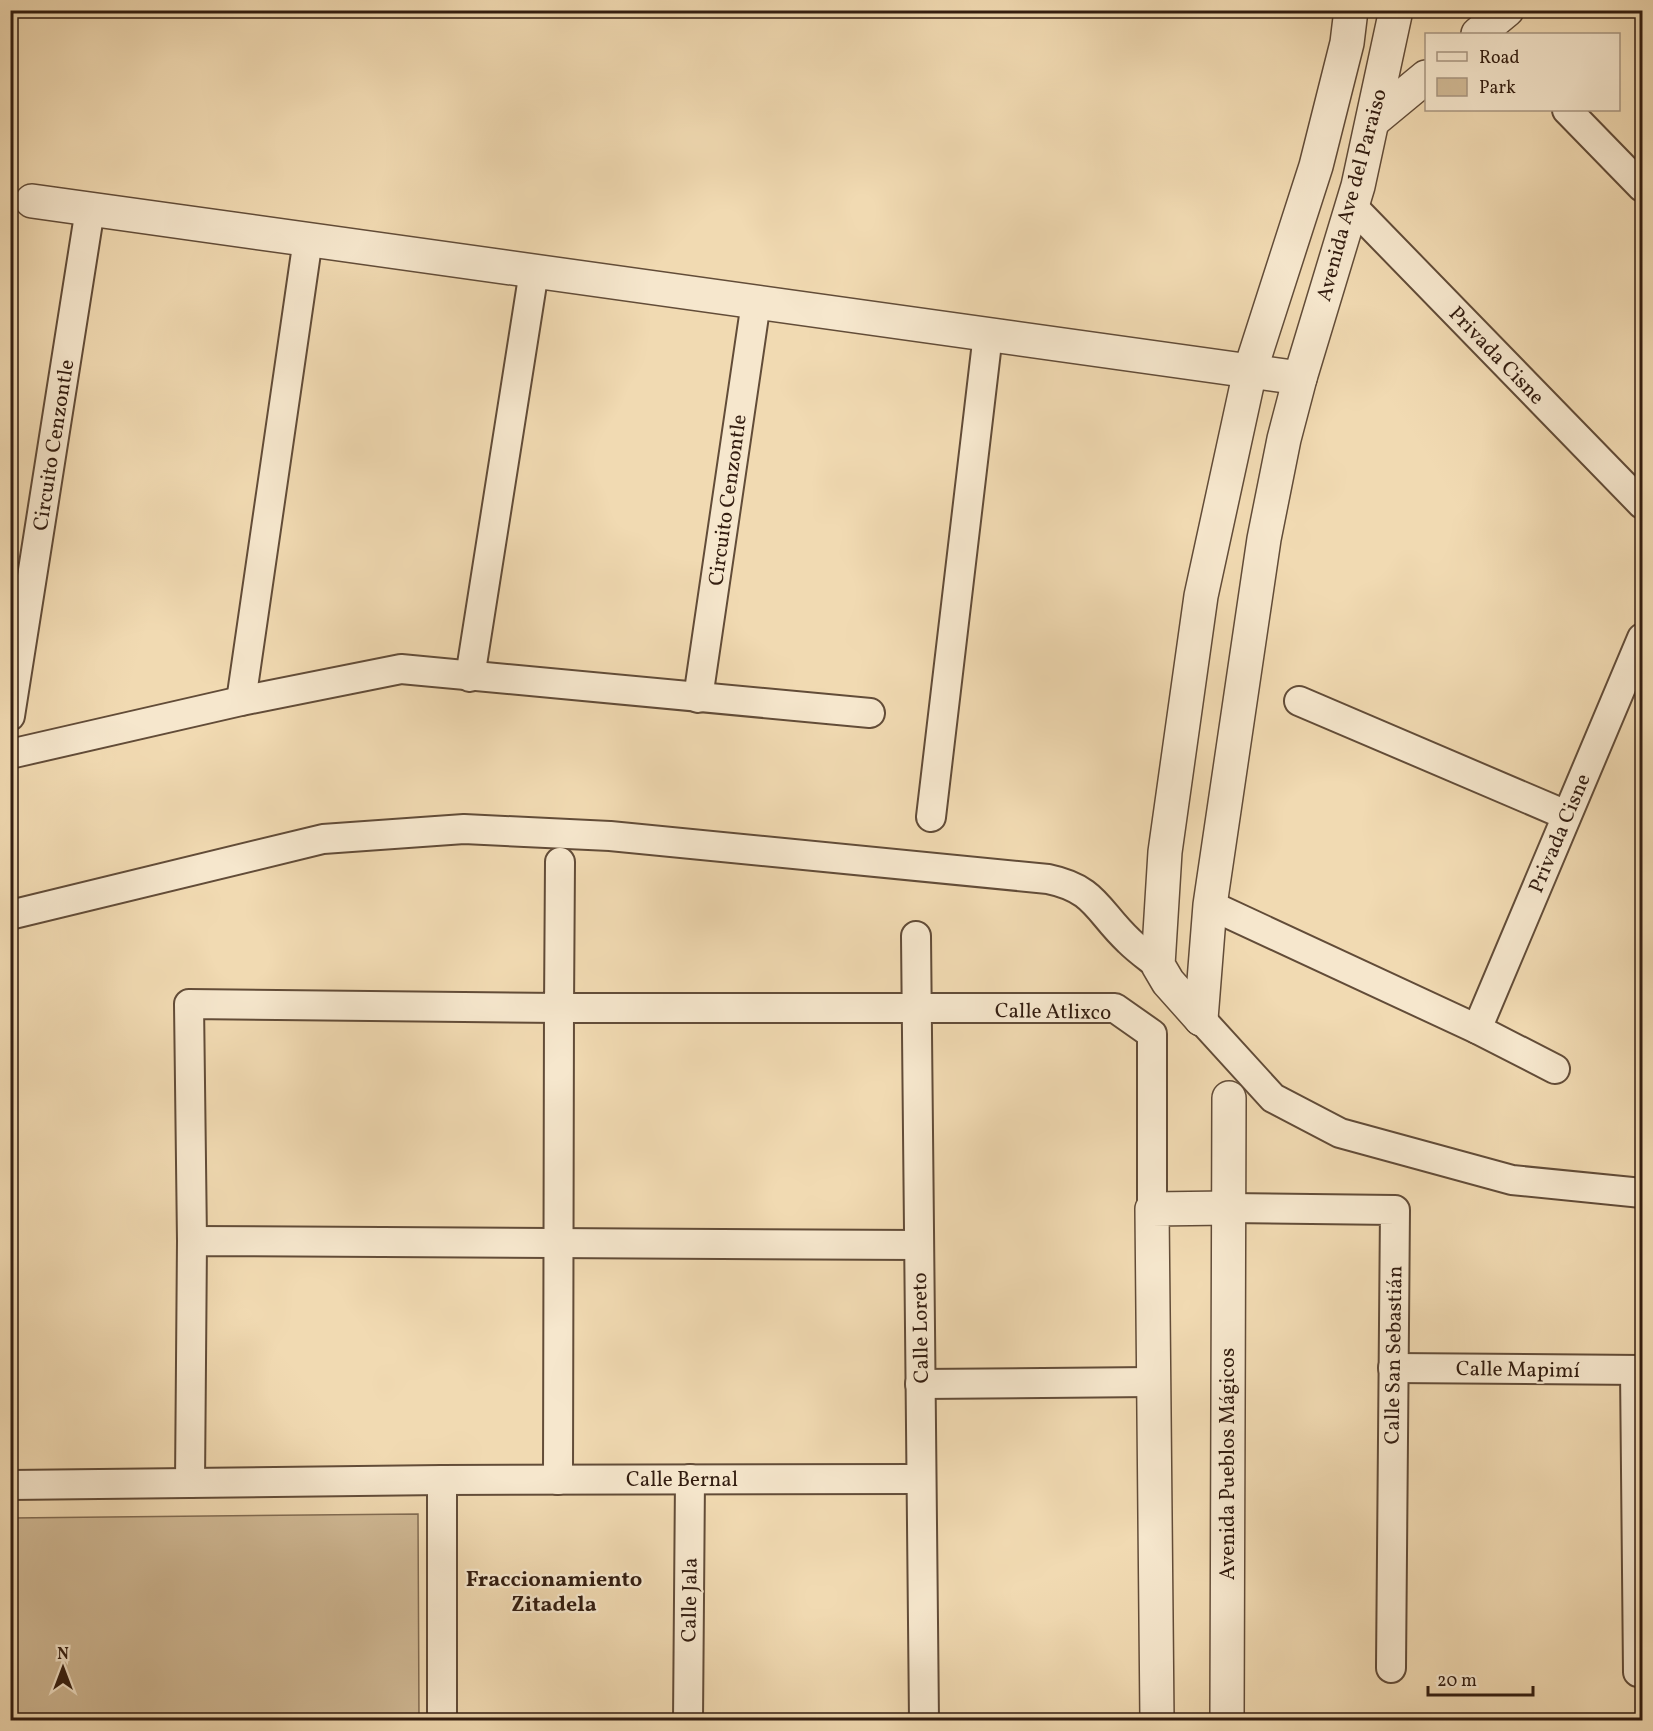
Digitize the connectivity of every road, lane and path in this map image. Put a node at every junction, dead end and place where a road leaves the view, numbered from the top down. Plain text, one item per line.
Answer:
1 (1351, 10) edge
2 (1396, 10) edge
3 (1507, 10) edge
4 (1479, 33) edge
5 (1425, 78) edge
6 (1568, 111) edge
7 (1374, 120) junction
8 (1642, 187) edge
9 (32, 201) dead end
10 (1352, 206) junction
11 (90, 209) junction
12 (308, 239) junction
13 (534, 271) junction
14 (756, 302) junction
15 (988, 334) junction
16 (1250, 371) junction
17 (1300, 378) junction
18 (1642, 504) edge
19 (1642, 638) edge
20 (470, 677) junction
21 (698, 698) junction
22 (242, 701) junction
23 (1299, 701) dead end
24 (870, 713) dead end
25 (10, 716) edge
26 (10, 754) edge
27 (1566, 815) junction
28 (932, 817) dead end
29 (560, 862) dead end
30 (1210, 905) junction
31 (10, 915) edge
32 (916, 936) dead end
33 (1158, 965) junction
34 (559, 1008) junction
35 (917, 1010) junction
36 (1201, 1019) junction
37 (1477, 1029) junction
38 (1555, 1069) dead end
39 (1229, 1098) dead end
40 (1642, 1193) edge
41 (1227, 1208) junction
42 (1152, 1209) junction
43 (192, 1241) junction
44 (557, 1244) junction
45 (919, 1245) junction
46 (1393, 1368) junction
47 (1639, 1370) edge
48 (1152, 1382) junction
49 (921, 1384) junction
50 (690, 1479) junction
51 (921, 1479) junction
52 (442, 1480) junction
53 (558, 1480) junction
54 (190, 1483) junction
55 (10, 1485) edge
56 (1391, 1668) dead end
57 (1638, 1672) dead end
58 (442, 1720) edge
59 (688, 1720) edge
60 (924, 1720) edge
61 (1157, 1720) edge
62 (1227, 1720) edge

1 - 16 street, Avenida Ave del Paraiso
2 - 7 street, Avenida Ave del Paraiso
3 - 4 street
5 - 7 street
6 - 8 street
7 - 10 street, Avenida Ave del Paraiso
9 - 11 street
10 - 17 street, Avenida Ave del Paraiso
10 - 18 street, Privada Cisne
11 - 12 street
11 - 25 street, Circuito Cenzontle
12 - 13 street
12 - 22 street
13 - 14 street
13 - 20 street
14 - 15 street
14 - 21 street, Circuito Cenzontle
15 - 16 street
15 - 28 street
16 - 17 street
16 - 33 street, Avenida Ave del Paraiso
17 - 30 street, Avenida Ave del Paraiso
19 - 27 street, Privada Cisne
20 - 21 street
20 - 22 street
21 - 24 street
22 - 26 street
23 - 27 street
27 - 37 street, Privada Cisne
29 - 34 street
30 - 36 street, Avenida Ave del Paraiso
30 - 37 street
31 - 33 street
32 - 35 street, Calle Loreto
33 - 36 street
34 - 35 street
34 - 43 street
34 - 44 street
35 - 42 street, Calle Atlixco
35 - 45 street, Calle Loreto
36 - 40 street
37 - 38 street
39 - 41 street, Avenida Pueblos Mágicos
41 - 42 street
41 - 46 street, Calle San Sebastián
41 - 62 street, Avenida Pueblos Mágicos
42 - 48 street
43 - 44 street
43 - 54 street
44 - 45 street
44 - 53 street
45 - 49 street, Calle Loreto
46 - 47 street, Calle Mapimí
46 - 56 street, Calle San Sebastián
47 - 57 street
48 - 49 street
48 - 61 street
49 - 51 street, Calle Loreto
50 - 51 street, Calle Bernal
50 - 53 street, Calle Bernal
50 - 59 street, Calle Jala
51 - 60 street, Calle Loreto
52 - 53 street, Calle Bernal
52 - 54 street, Calle Bernal
52 - 58 street
54 - 55 street, Calle Bernal

